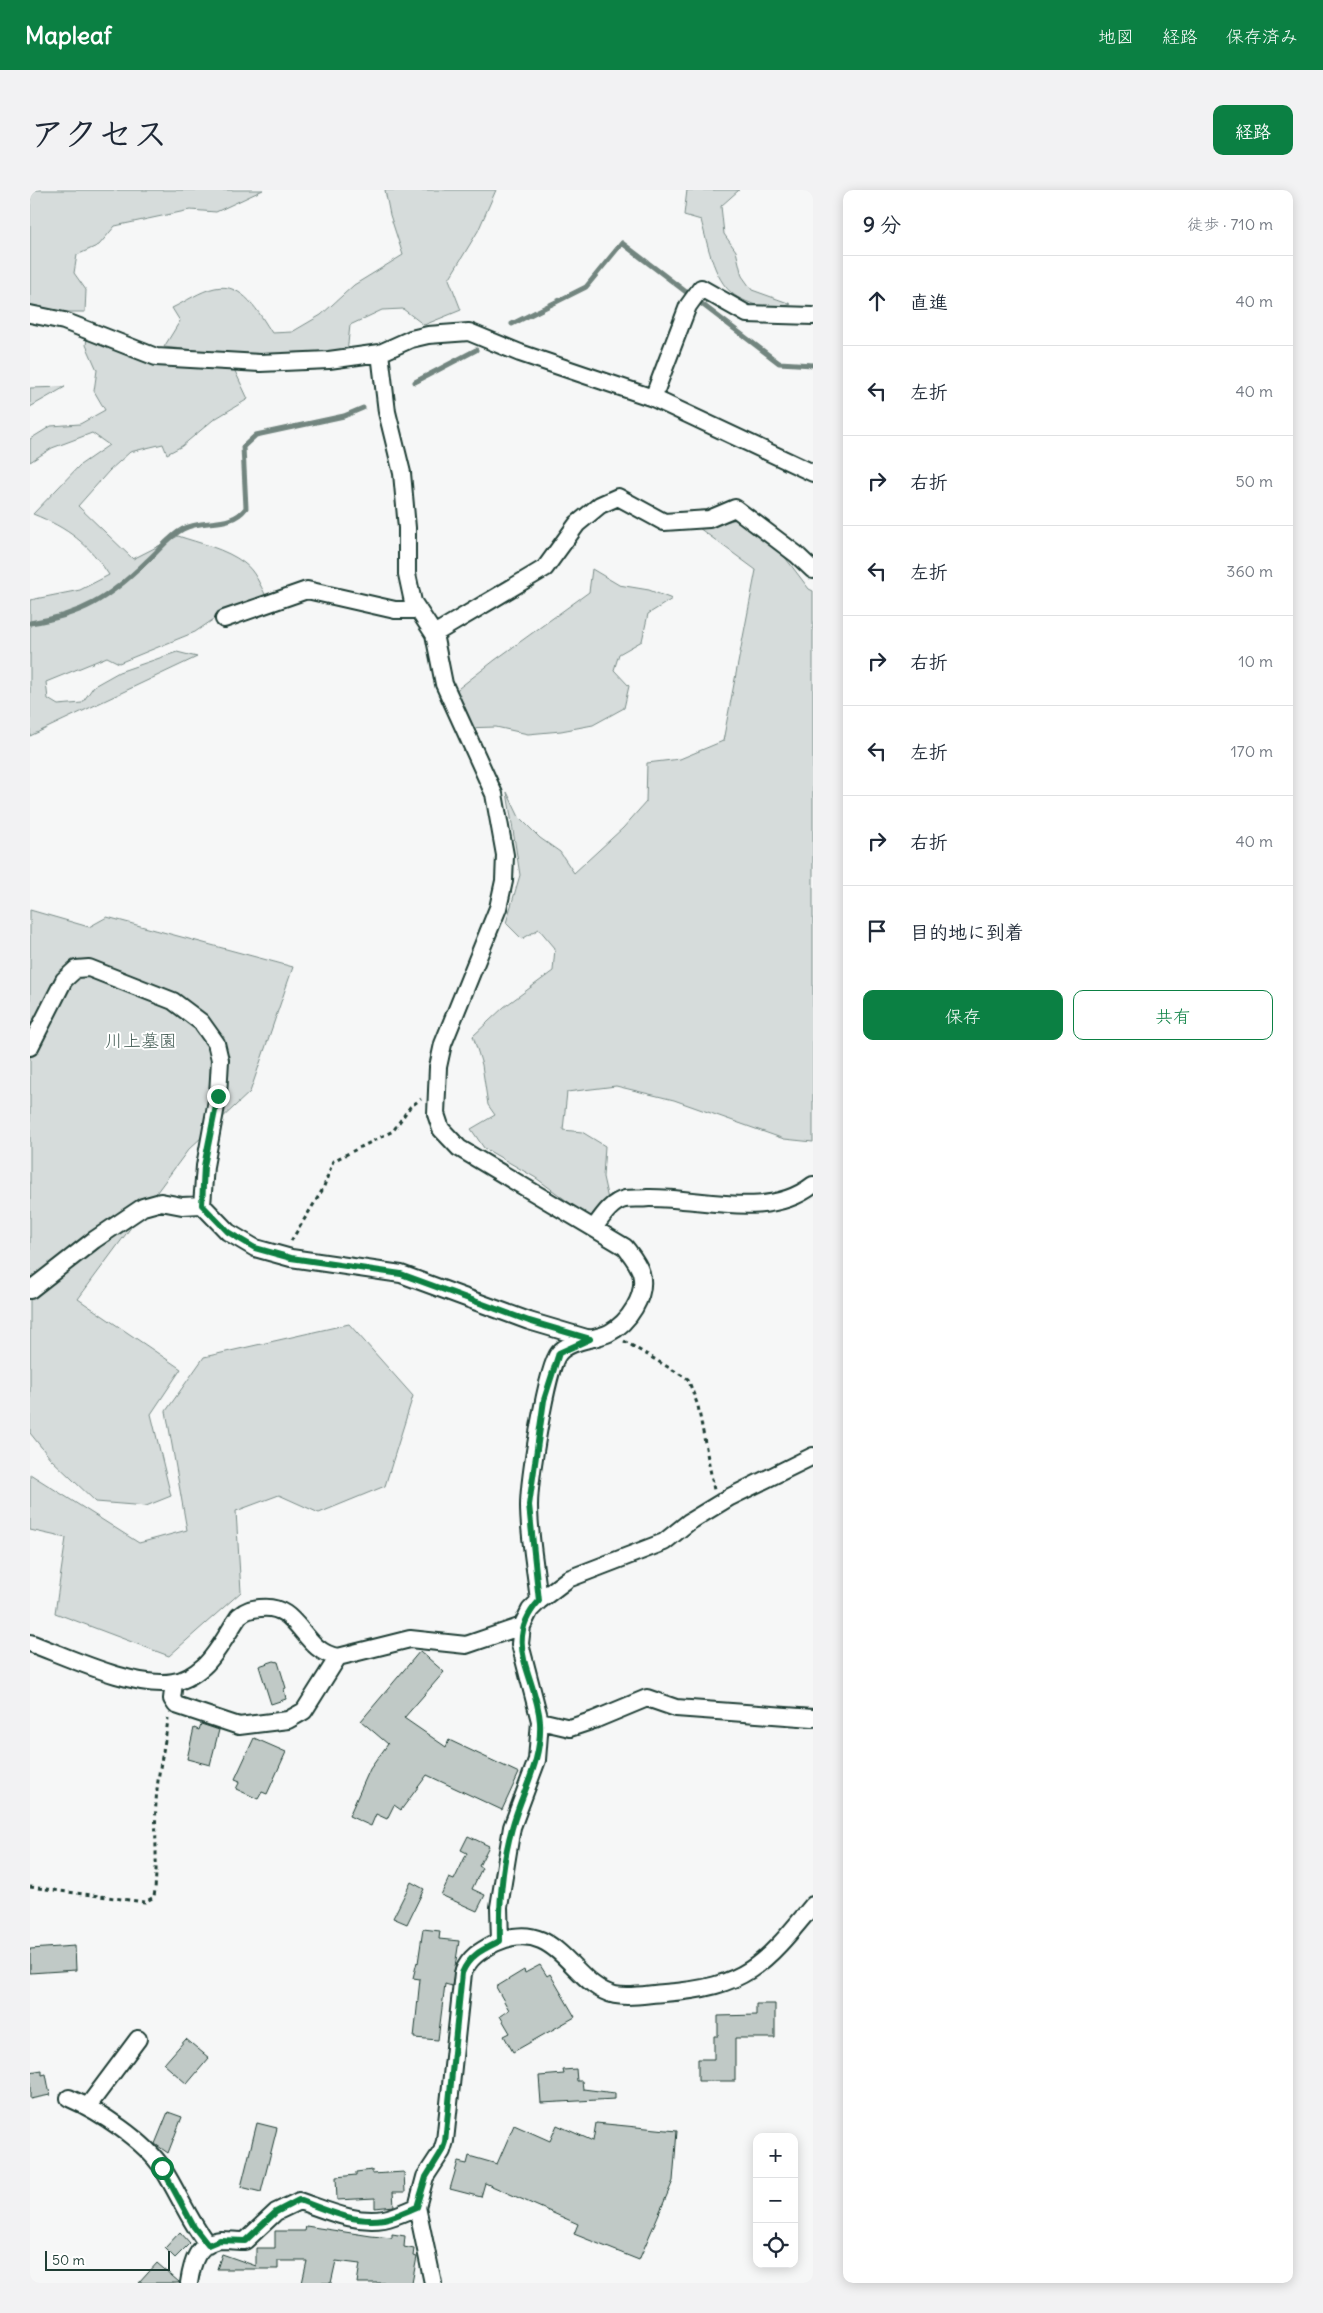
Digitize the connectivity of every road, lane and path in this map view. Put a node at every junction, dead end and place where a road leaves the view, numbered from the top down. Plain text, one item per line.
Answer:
1 (30, 314) edge
2 (813, 316) edge
3 (380, 353) junction
4 (652, 398) junction
5 (813, 473) edge
6 (813, 570) edge
7 (418, 610) junction
8 (224, 619) dead end
9 (434, 634) junction
10 (30, 1047) edge
11 (436, 1089) junction
12 (813, 1184) edge
13 (202, 1205) junction
14 (594, 1228) junction
15 (281, 1256) junction
16 (30, 1290) edge
17 (610, 1332) junction
18 (590, 1339) junction
19 (813, 1456) edge
20 (717, 1505) junction
21 (539, 1601) junction
22 (522, 1626) junction
23 (30, 1643) edge
24 (338, 1657) junction
25 (173, 1690) junction
26 (813, 1718) edge
27 (540, 1721) junction
28 (30, 1887) edge
29 (813, 1905) edge
30 (500, 1941) junction
31 (138, 2039) dead end
32 (69, 2098) dead end
33 (88, 2106) junction
34 (417, 2207) junction
35 (208, 2245) junction
36 (189, 2283) edge
37 (433, 2283) edge

1 - 3 street
2 - 4 street
3 - 4 street
3 - 7 street
4 - 5 street
6 - 9 street
7 - 8 street
7 - 9 street
9 - 11 street
10 - 13 street
11 - 14 street
11 - 15 path
12 - 14 street
13 - 15 street
13 - 16 street
14 - 17 street
15 - 18 street
17 - 18 street
17 - 20 path
18 - 21 street
19 - 20 street
20 - 21 street
21 - 22 street
22 - 24 street
22 - 27 street
23 - 25 street
24 - 25 street
24 - 25 street
25 - 28 path
26 - 27 street
27 - 30 street
29 - 30 street
30 - 34 street
31 - 33 street
32 - 33 street
33 - 35 street
34 - 35 street
34 - 37 street
35 - 36 street

